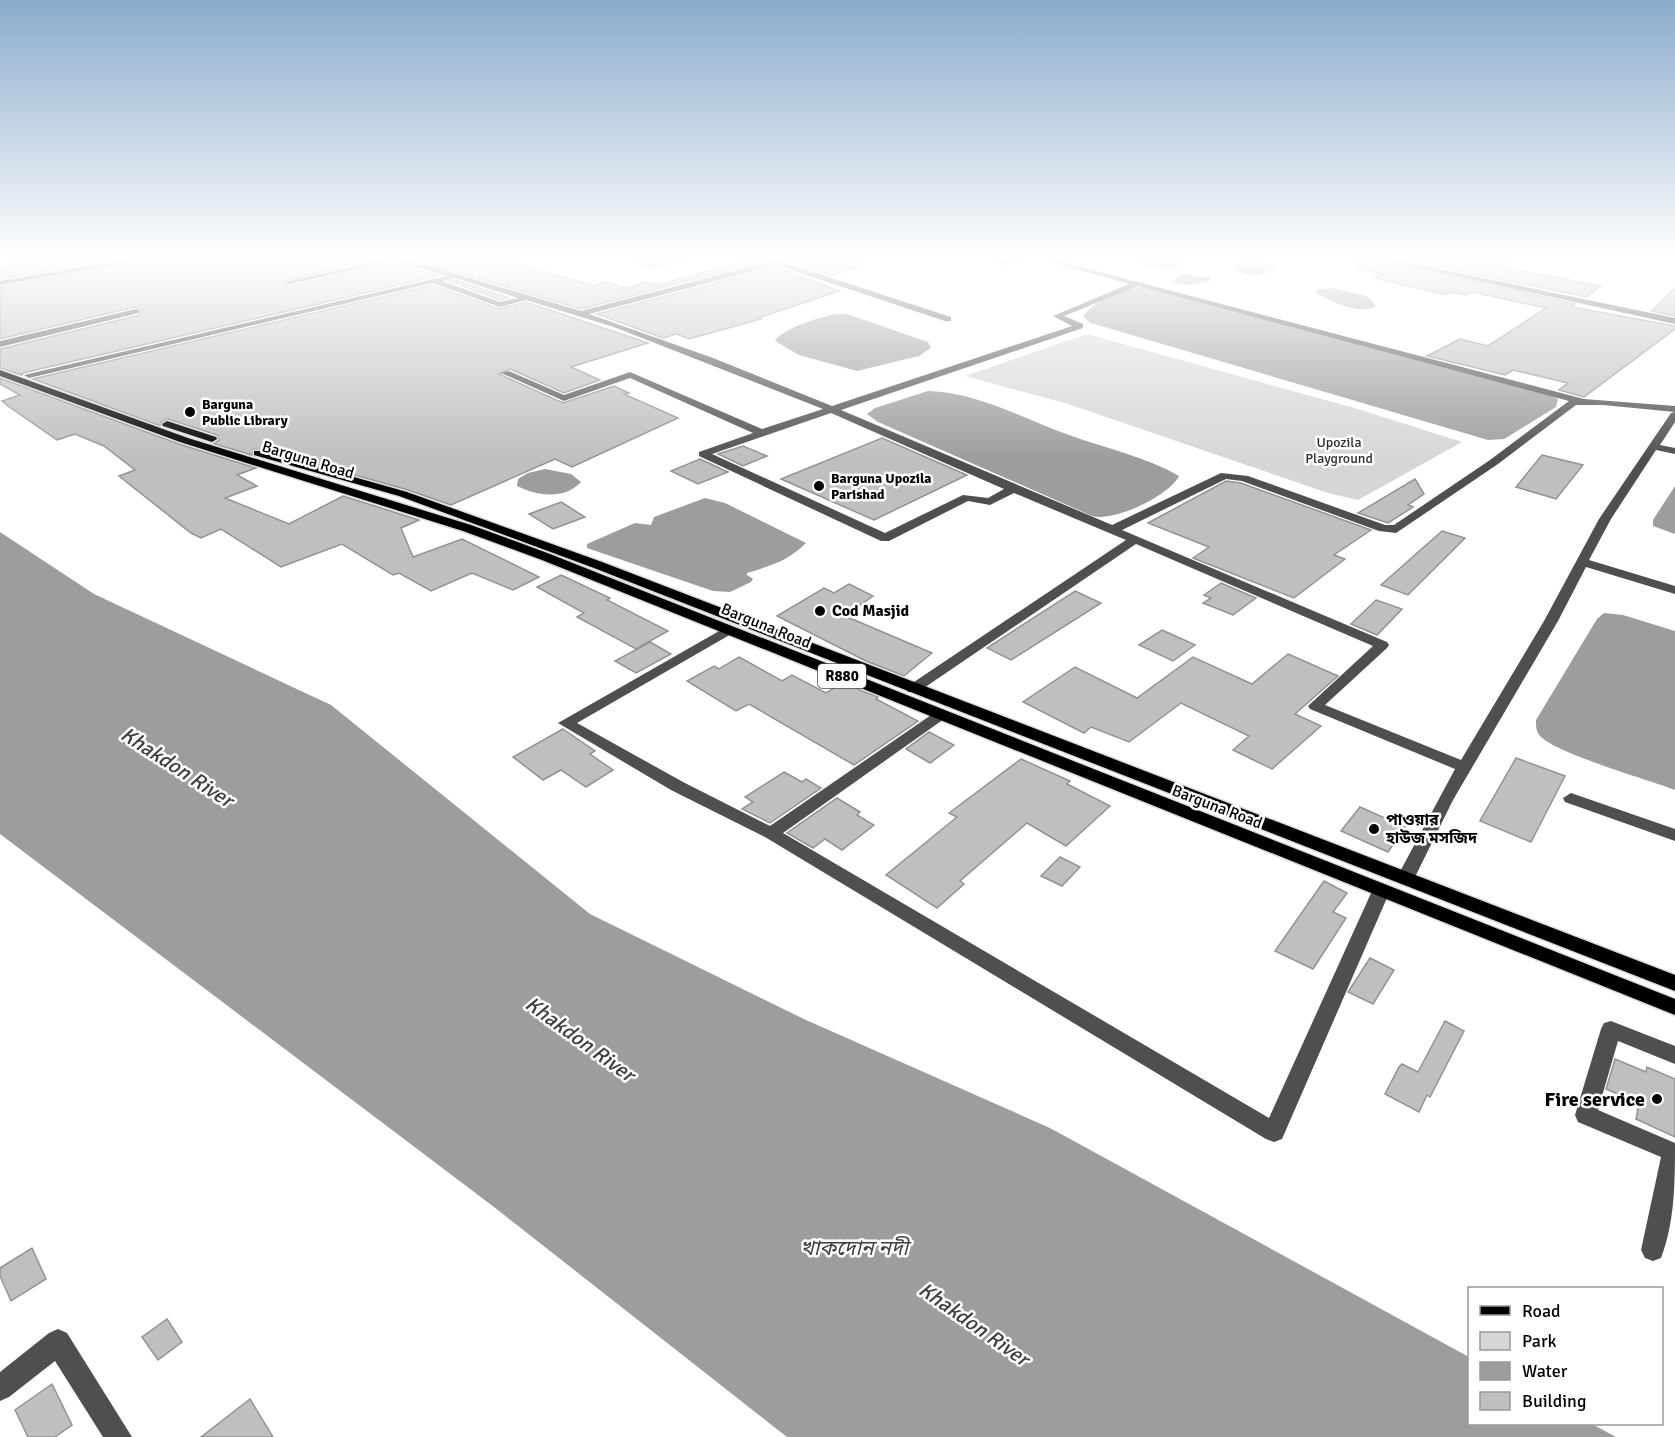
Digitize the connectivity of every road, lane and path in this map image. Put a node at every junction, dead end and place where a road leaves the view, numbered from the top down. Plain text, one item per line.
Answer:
1 (74, 326) edge
2 (240, 326) edge
3 (614, 326) edge
4 (1080, 326) edge
5 (1296, 326) edge
6 (0, 344) edge
7 (0, 364) edge
8 (0, 373) edge
9 (506, 373) dead end
10 (29, 375) junction
11 (1580, 401) junction
12 (1675, 409) edge
13 (832, 411) junction
14 (1675, 415) edge
15 (762, 433) junction
16 (1655, 447) junction
17 (1675, 452) edge
18 (1013, 489) junction
19 (1112, 530) junction
20 (1135, 539) junction
21 (1582, 562) junction
22 (1675, 582) edge
23 (1675, 590) edge
24 (728, 630) junction
25 (913, 688) junction
26 (939, 716) junction
27 (1465, 767) junction
28 (1571, 798) dead end
29 (771, 833) junction
30 (1675, 835) edge
31 (1406, 879) junction
32 (1381, 891) junction
33 (1675, 983) edge
34 (1675, 1007) edge
35 (1675, 1055) edge
36 (1653, 1250) dead end
37 (0, 1388) edge
38 (118, 1437) edge

1 - 6 street
2 - 10 street
3 - 13 street
4 - 13 street
5 - 11 street
7 - 10 main road, Barguna Road / R880
8 - 24 main road, Barguna Road / R880
9 - 15 street
10 - 25 main road, Barguna Road / R880
11 - 12 street
11 - 19 street
13 - 15 street
13 - 18 street
14 - 16 street
15 - 18 street
16 - 17 street
16 - 21 street
18 - 19 street
19 - 20 street
20 - 25 street
20 - 27 street
21 - 22 street
21 - 23 street
21 - 27 street
24 - 26 main road, Barguna Road / R880
24 - 29 street
25 - 31 main road, Barguna Road / R880
26 - 29 street
26 - 32 main road, Barguna Road / R880
27 - 31 street
28 - 30 street
29 - 32 street
31 - 33 main road, Barguna Road / R880
32 - 34 main road, Barguna Road / R880
35 - 36 street
37 - 38 street

